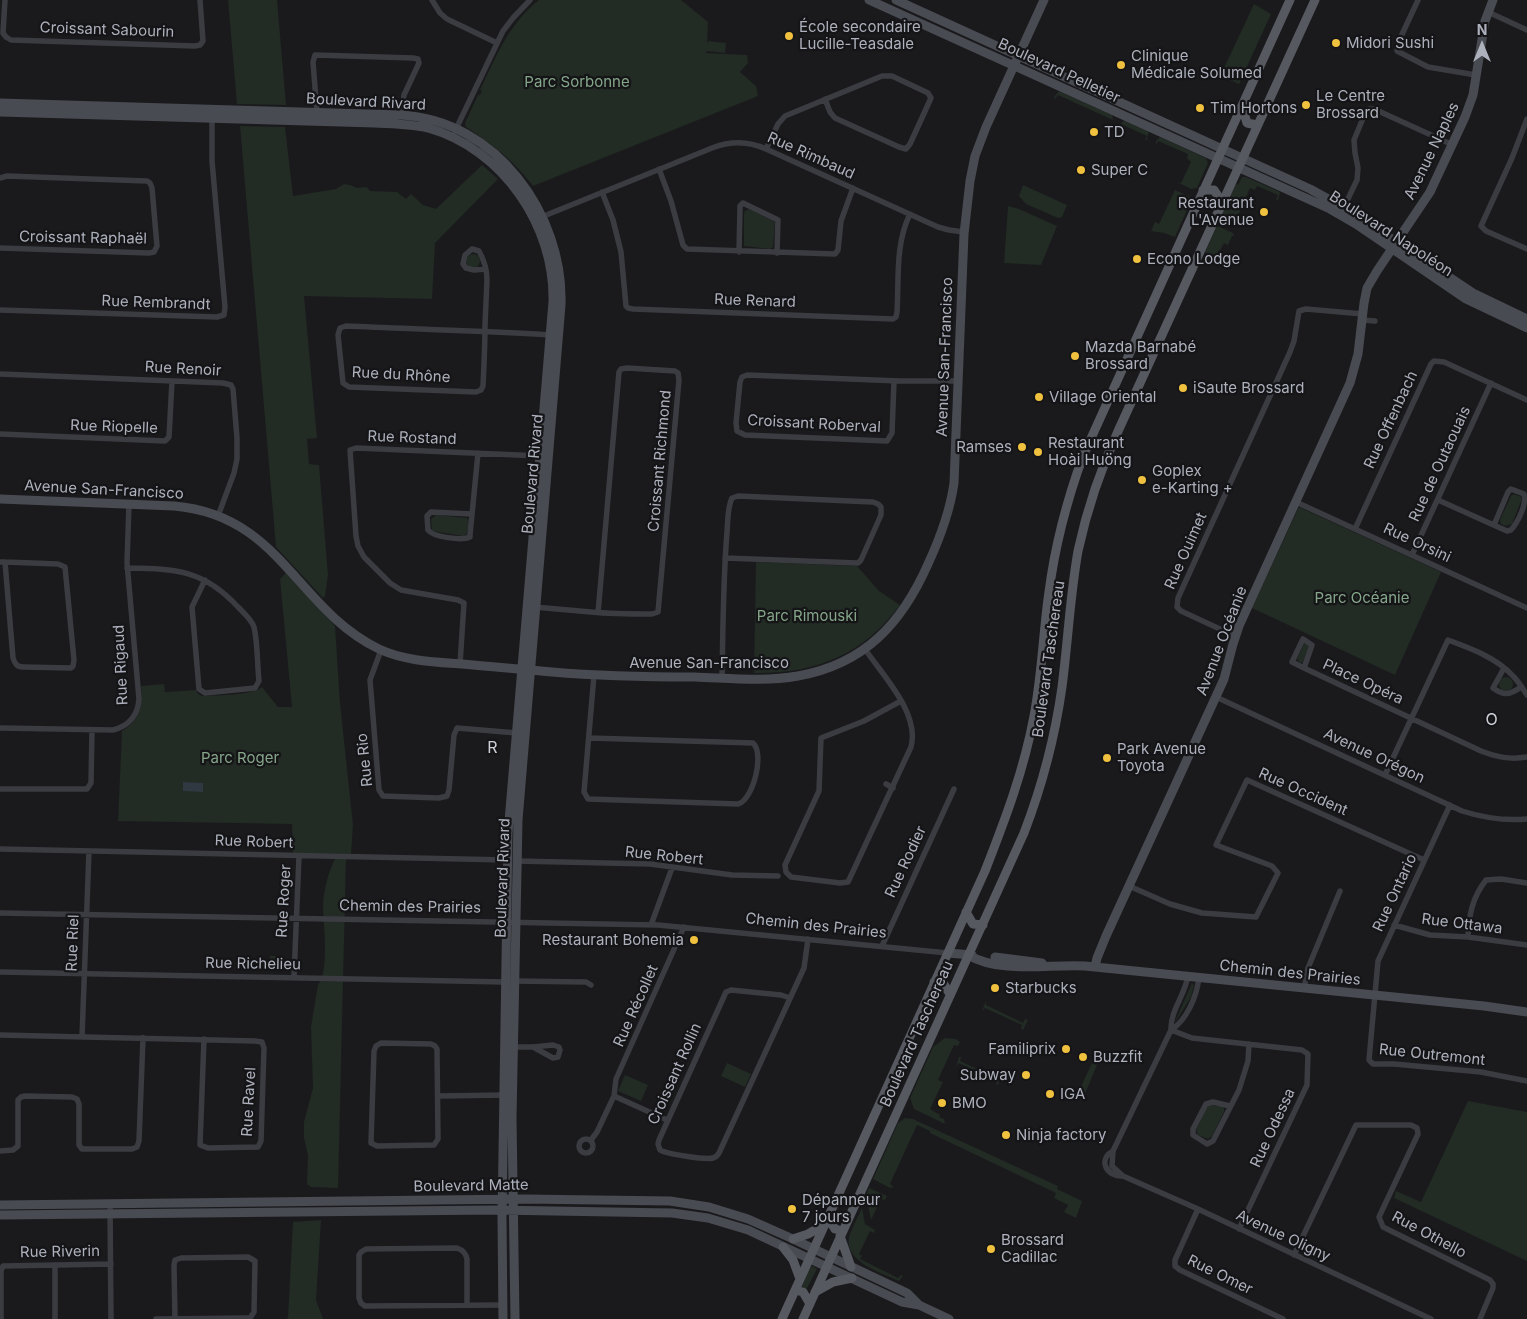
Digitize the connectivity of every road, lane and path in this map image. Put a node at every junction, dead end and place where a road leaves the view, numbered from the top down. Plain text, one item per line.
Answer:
1 (5, 0) edge
2 (200, 0) edge
3 (432, 0) edge
4 (530, 0) edge
5 (869, 0) edge
6 (896, 0) edge
7 (1044, 0) edge
8 (1290, 0) edge
9 (1314, 0) edge
10 (1418, 0) edge
11 (1493, 0) edge
12 (906, 2) edge
13 (1488, 12) junction
14 (900, 14) junction
15 (1527, 30) edge
16 (497, 43) junction
17 (1018, 56) junction
18 (1014, 66) junction
19 (1476, 75) junction
20 (1082, 85) junction
21 (1078, 95) junction
22 (825, 99) junction
23 (0, 103) edge
24 (1242, 106) junction
25 (0, 112) edge
26 (316, 113) junction
27 (212, 114) junction
28 (401, 115) junction
29 (1527, 118) edge
30 (1161, 121) junction
31 (1257, 125) junction
32 (1156, 131) junction
33 (454, 133) junction
34 (1453, 145) junction
35 (766, 149) junction
36 (1222, 149) junction
37 (1242, 158) junction
38 (1217, 159) junction
39 (1238, 167) junction
40 (659, 169) junction
41 (0, 178) edge
42 (1292, 180) junction
43 (853, 188) junction
44 (1203, 190) junction
45 (1288, 190) junction
46 (602, 192) junction
47 (1222, 202) junction
48 (1344, 207) junction
49 (910, 214) junction
50 (539, 218) junction
51 (964, 232) junction
52 (1394, 246) junction
53 (0, 248) edge
54 (1527, 249) edge
55 (738, 252) junction
56 (777, 253) junction
57 (486, 269) junction
58 (0, 310) edge
59 (1363, 317) junction
60 (1527, 319) edge
61 (1375, 321) dead end
62 (1527, 328) edge
63 (485, 332) junction
64 (555, 335) junction
65 (0, 374) edge
66 (172, 381) junction
67 (894, 381) junction
68 (958, 381) junction
69 (1491, 383) junction
70 (1527, 400) edge
71 (0, 434) edge
72 (478, 453) junction
73 (544, 456) junction
74 (0, 499) edge
75 (1438, 500) junction
76 (1296, 502) junction
77 (128, 504) junction
78 (472, 514) junction
79 (218, 516) junction
80 (1494, 525) junction
81 (1355, 529) junction
82 (1412, 555) junction
83 (725, 558) junction
84 (3, 562) edge
85 (127, 568) junction
86 (205, 580) junction
87 (532, 607) junction
88 (1527, 608) edge
89 (598, 613) junction
90 (1235, 636) junction
91 (865, 649) junction
92 (381, 650) junction
93 (460, 664) junction
94 (1304, 668) junction
95 (1504, 668) junction
96 (526, 669) junction
97 (594, 675) junction
98 (722, 678) junction
99 (1521, 686) junction
100 (1527, 696) edge
101 (1216, 697) junction
102 (901, 701) junction
103 (1411, 718) junction
104 (0, 728) edge
105 (92, 730) junction
106 (516, 733) junction
107 (589, 738) junction
108 (1527, 757) edge
109 (1385, 775) junction
110 (886, 784) dead end
111 (0, 788) edge
112 (893, 788) junction
113 (954, 789) dead end
114 (1450, 805) junction
115 (1527, 818) edge
116 (0, 849) edge
117 (89, 851) junction
118 (299, 856) junction
119 (1424, 860) junction
120 (512, 861) junction
121 (672, 868) junction
122 (778, 876) dead end
123 (1527, 883) edge
124 (1129, 886) junction
125 (1340, 891) dead end
126 (966, 912) junction
127 (0, 913) edge
128 (86, 915) junction
129 (296, 918) junction
130 (511, 922) junction
131 (651, 925) junction
132 (983, 925) junction
133 (1394, 925) junction
134 (684, 927) junction
135 (1468, 937) junction
136 (808, 939) junction
137 (1527, 945) edge
138 (882, 946) junction
139 (948, 953) junction
140 (968, 954) junction
141 (1096, 967) junction
142 (0, 972) edge
143 (84, 973) junction
144 (1188, 976) junction
145 (294, 977) junction
146 (1199, 978) junction
147 (509, 981) junction
148 (934, 982) junction
149 (591, 985) dead end
150 (1304, 988) junction
151 (950, 994) junction
152 (1375, 995) junction
153 (790, 998) junction
154 (1527, 1012) edge
155 (1170, 1030) junction
156 (0, 1035) edge
157 (82, 1037) junction
158 (143, 1038) junction
159 (204, 1039) junction
160 (1249, 1044) junction
161 (513, 1047) junction
162 (533, 1047) dead end
163 (1527, 1081) edge
164 (438, 1096) junction
165 (508, 1096) junction
166 (614, 1096) junction
167 (1230, 1106) junction
168 (668, 1120) junction
169 (591, 1140) dead end
170 (0, 1151) edge
171 (502, 1199) junction
172 (513, 1199) junction
173 (110, 1204) junction
174 (0, 1205) edge
175 (502, 1210) junction
176 (514, 1210) junction
177 (1198, 1210) junction
178 (110, 1214) junction
179 (0, 1215) edge
180 (826, 1222) junction
181 (1239, 1230) junction
182 (842, 1234) junction
183 (793, 1239) junction
184 (783, 1247) junction
185 (814, 1249) junction
186 (1294, 1255) junction
187 (809, 1258) junction
188 (828, 1262) junction
189 (110, 1264) junction
190 (55, 1265) junction
191 (851, 1267) junction
192 (852, 1278) junction
193 (800, 1279) junction
194 (795, 1290) junction
195 (815, 1292) junction
196 (810, 1304) junction
197 (467, 1305) junction
198 (503, 1305) junction
199 (919, 1305) junction
200 (1, 1319) edge
201 (56, 1319) edge
202 (111, 1319) edge
203 (156, 1319) edge
204 (174, 1319) edge
205 (503, 1319) edge
206 (515, 1319) edge
207 (782, 1319) edge
208 (803, 1319) edge
209 (949, 1319) edge
210 (1283, 1319) edge
211 (1431, 1319) edge
212 (1480, 1319) edge

1 - 2 street, Croissant Sabourin
3 - 16 street
4 - 16 street
5 - 14 street, Boulevard Pelletier
6 - 12 street, Boulevard Pelletier
7 - 17 street, Avenue San-Francisco
8 - 24 main road, Boulevard Taschereau
9 - 31 main road, Boulevard Taschereau
10 - 19 street
11 - 13 street, Avenue Naples
12 - 14 street
12 - 17 street, Boulevard Pelletier
13 - 15 street
13 - 19 street, Avenue Naples
14 - 18 street, Boulevard Pelletier
16 - 33 street
17 - 18 street, Avenue San-Francisco
17 - 20 street, Boulevard Pelletier
18 - 21 street, Boulevard Pelletier
18 - 51 street, Avenue San-Francisco
19 - 34 street, Avenue Naples
20 - 21 street
20 - 30 street, Boulevard Pelletier
21 - 32 street, Boulevard Pelletier
22 - 22 street
22 - 35 street
23 - 27 street, Boulevard Rivard
24 - 31 main road
24 - 36 main road, Boulevard Taschereau
25 - 27 street, Boulevard Rivard
26 - 27 street, Boulevard Rivard
26 - 28 street, Boulevard Rivard
26 - 28 street
27 - 33 street, Boulevard Rivard
27 - 58 street, Rue Rembrandt
28 - 33 street, Boulevard Rivard
29 - 54 street
30 - 32 street
30 - 36 street, Boulevard Pelletier
31 - 37 main road, Boulevard Taschereau
32 - 38 street, Boulevard Pelletier
33 - 50 street, Boulevard Rivard
34 - 48 street
34 - 52 street, Avenue Naples
35 - 40 street, Rue Rimbaud
35 - 43 street, Rue Rimbaud
36 - 37 street, Boulevard Pelletier
36 - 38 main road, Boulevard Taschereau
37 - 39 main road, Boulevard Taschereau
37 - 42 street, Boulevard Napoléon
38 - 39 street, Boulevard Pelletier
38 - 44 main road, Boulevard Taschereau
39 - 45 street, Boulevard Napoléon
39 - 47 main road, Boulevard Taschereau
40 - 46 street, Rue Rimbaud
40 - 55 street
41 - 53 street, Croissant Raphaël
42 - 45 street
42 - 48 street, Boulevard Napoléon
43 - 49 street, Rue Rimbaud
43 - 56 street
44 - 47 main road
44 - 126 main road, Boulevard Taschereau
45 - 52 street, Boulevard Napoléon
46 - 49 street, Rue Renard
46 - 50 street, Rue Rimbaud
47 - 132 main road, Boulevard Taschereau
48 - 52 street, Boulevard Napoléon
49 - 51 street, Rue Rimbaud
50 - 64 street, Boulevard Rivard
51 - 68 street, Avenue San-Francisco
52 - 59 street, Avenue Océanie
52 - 60 street, Boulevard Napoléon
52 - 62 street, Boulevard Napoléon
55 - 56 street
55 - 56 street
57 - 57 street
57 - 63 street
59 - 61 street
59 - 76 street, Avenue Océanie
59 - 90 street, Rue Ouimet
63 - 63 street, Rue du Rhône
63 - 64 street, Rue du Rhône
64 - 73 street, Boulevard Rivard
65 - 66 street, Rue Renoir
66 - 71 street, Rue Riopelle
66 - 79 street, Rue Renoir
67 - 67 street, Croissant Roberval
67 - 68 street, Croissant Roberval
68 - 91 street, Avenue San-Francisco
69 - 70 street, Rue Offenbach
69 - 75 street, Rue de Outaouais
69 - 81 street, Rue Offenbach
72 - 73 street, Rue Rostand
72 - 78 street
72 - 93 street, Rue Rostand
73 - 87 street, Boulevard Rivard
74 - 77 street, Avenue San-Francisco
75 - 80 street
75 - 82 street, Rue de Outaouais
76 - 81 street, Rue Orsini
76 - 90 street, Avenue Océanie
77 - 79 street, Avenue San-Francisco
77 - 85 street, Rue Rigaud
78 - 78 street
79 - 92 street, Avenue San-Francisco
80 - 80 street
81 - 82 street, Rue Orsini
82 - 88 street, Rue Orsini
83 - 83 street
83 - 98 street
84 - 84 street
85 - 86 street
85 - 105 street, Rue Rigaud
86 - 86 street
87 - 89 street, Croissant Richmond
87 - 96 street, Boulevard Rivard
89 - 89 street, Croissant Richmond
90 - 101 street, Avenue Océanie
91 - 98 street, Avenue San-Francisco
91 - 102 street
92 - 93 street, Avenue San-Francisco
92 - 106 street, Rue Rio
93 - 96 street, Avenue San-Francisco
94 - 94 street, Place Opéra
94 - 103 street, Place Opéra
95 - 99 street
95 - 99 street
95 - 103 street
96 - 97 street, Avenue San-Francisco
96 - 106 street, Boulevard Rivard
96 - 120 street, Boulevard Rivard
97 - 98 street, Avenue San-Francisco
97 - 107 street
99 - 100 street
101 - 109 street, Avenue Orégon
101 - 124 street, Avenue Océanie
102 - 112 street
102 - 112 street
103 - 108 street, Place Opéra
103 - 109 street
104 - 105 street, Rue Rigaud
105 - 111 street
106 - 120 street, Boulevard Rivard
107 - 107 street
109 - 114 street, Avenue Orégon
110 - 112 street
113 - 138 street, Rue Rodier
114 - 115 street, Avenue Orégon
114 - 119 street, Rue Ontario
116 - 117 street, Rue Robert
117 - 118 street, Rue Robert
117 - 128 street, Rue Riel
118 - 120 street, Rue Robert
118 - 129 street, Rue Roger
119 - 124 street, Rue Occident
119 - 133 street, Rue Ontario
120 - 121 street, Rue Robert
120 - 130 street, Boulevard Rivard
121 - 122 street, Rue Robert
121 - 131 street
123 - 135 street
124 - 141 street, Avenue Océanie
125 - 150 street
126 - 132 main road
126 - 139 main road, Boulevard Taschereau
127 - 128 street, Chemin des Prairies
128 - 129 street, Chemin des Prairies
128 - 143 street, Rue Riel
129 - 130 street, Chemin des Prairies
129 - 145 street, Rue Roger
130 - 131 street, Chemin des Prairies
130 - 147 street, Boulevard Rivard
131 - 134 street, Chemin des Prairies
132 - 140 main road, Boulevard Taschereau
133 - 135 street, Rue Ottawa
133 - 152 street, Rue Ontario
134 - 136 street, Chemin des Prairies
134 - 166 street, Rue Récollet
135 - 137 street, Rue Ottawa
136 - 138 street, Chemin des Prairies
136 - 153 street, Croissant Rollin
138 - 139 street, Chemin des Prairies
139 - 140 street, Chemin des Prairies
139 - 148 main road, Boulevard Taschereau
140 - 141 street, Chemin des Prairies
140 - 151 main road, Boulevard Taschereau
141 - 144 street, Chemin des Prairies
142 - 143 street, Rue Richelieu
143 - 145 street, Rue Richelieu
143 - 157 street, Rue Riel
144 - 146 street, Chemin des Prairies
144 - 155 street, Avenue Oligny
145 - 147 street, Rue Richelieu
146 - 150 street, Chemin des Prairies
146 - 155 street, Avenue Oligny
147 - 149 street, Rue Richelieu
147 - 161 street, Boulevard Rivard
147 - 165 street, Boulevard Rivard
148 - 151 main road
148 - 180 main road, Boulevard Taschereau
150 - 152 street, Chemin des Prairies
151 - 182 main road, Boulevard Taschereau
152 - 154 street, Chemin des Prairies
152 - 163 street, Rue Outremont
153 - 168 street, Croissant Rollin
153 - 168 street, Croissant Rollin
155 - 160 street, Rue Odessa
155 - 177 street, Avenue Oligny
156 - 157 street, Rue Ravel
157 - 158 street, Rue Ravel
158 - 159 street, Rue Ravel
158 - 170 street
159 - 159 street, Rue Ravel
160 - 167 street
160 - 181 street, Rue Odessa
161 - 162 street
161 - 165 street, Boulevard Rivard
164 - 164 street
164 - 165 street
165 - 171 street, Boulevard Rivard
165 - 172 street, Boulevard Rivard
166 - 168 street
166 - 169 street, Rue Récollet
167 - 167 street
171 - 172 street, Boulevard Matte
171 - 173 street, Boulevard Matte
171 - 175 street, Boulevard Rivard
172 - 176 street, Boulevard Rivard
172 - 183 street, Boulevard Matte
173 - 174 street, Boulevard Matte
173 - 178 street
175 - 176 street, Boulevard Matte
175 - 178 street, Boulevard Matte
175 - 198 street, Boulevard Rivard
176 - 184 street, Boulevard Matte
176 - 206 street, Boulevard Rivard
177 - 181 street, Avenue Oligny
177 - 210 street, Rue Omer
178 - 179 street, Boulevard Matte
178 - 189 street
180 - 182 main road
180 - 183 main road
180 - 185 main road, Boulevard Taschereau
181 - 186 street, Avenue Oligny
182 - 188 main road, Boulevard Taschereau
182 - 191 main road
183 - 185 street, Boulevard Matte
184 - 187 street, Boulevard Matte
184 - 193 main road
185 - 187 main road, Boulevard Taschereau
185 - 188 street, Boulevard Matte
186 - 211 street, Avenue Oligny
186 - 212 street, Rue Othello
187 - 188 street, Boulevard Matte
187 - 193 main road, Boulevard Taschereau
188 - 191 street, Boulevard Matte
188 - 192 street, Boulevard Matte
188 - 195 main road, Boulevard Taschereau
189 - 190 street, Rue Riverin
189 - 202 street
190 - 200 street, Rue Riverin
190 - 201 street
191 - 199 street, Boulevard Matte
192 - 195 main road
192 - 199 street, Boulevard Matte
193 - 194 main road, Boulevard Taschereau
194 - 196 main road
194 - 207 main road, Boulevard Taschereau
195 - 196 main road, Boulevard Taschereau
196 - 208 main road, Boulevard Taschereau
197 - 197 street
197 - 198 street
198 - 205 street, Boulevard Rivard
199 - 209 street, Boulevard Matte
203 - 204 street
204 - 204 street

